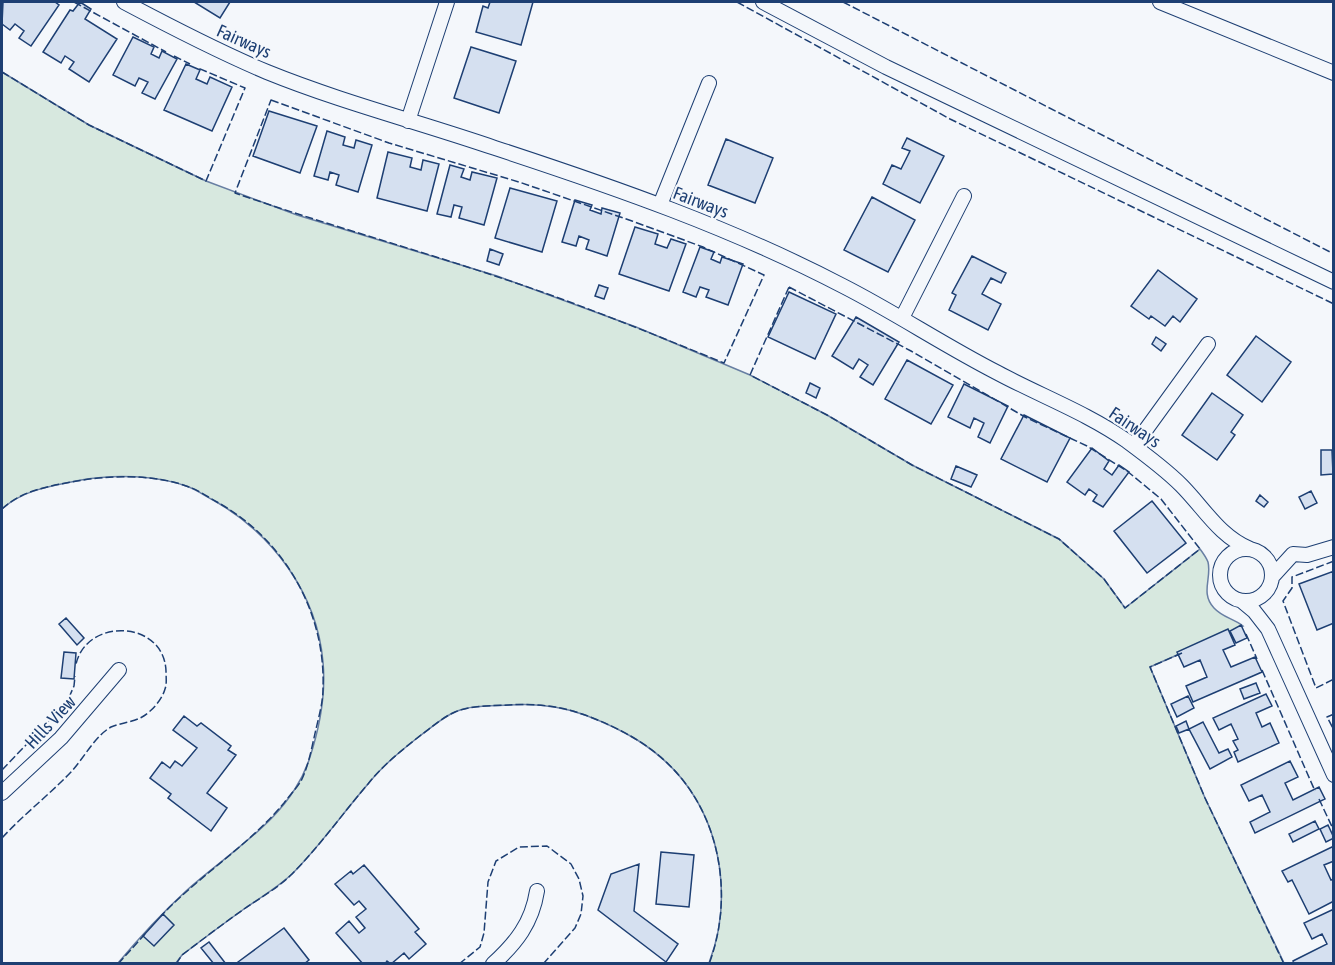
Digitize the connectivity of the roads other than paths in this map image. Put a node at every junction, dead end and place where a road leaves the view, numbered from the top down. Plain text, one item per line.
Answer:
1 (447, 2) edge
2 (763, 2) edge
3 (1160, 2) edge
4 (130, 3) edge
5 (1334, 74) edge
6 (709, 83) dead end
7 (408, 121) junction
8 (964, 196) dead end
9 (660, 205) junction
10 (1334, 282) edge
11 (902, 318) junction
12 (1208, 344) dead end
13 (1134, 446) junction
14 (1216, 527) junction
15 (1334, 547) edge
16 (1254, 550) junction
17 (1307, 555) junction
18 (1221, 566) junction
19 (1270, 583) junction
20 (1242, 601) junction
21 (1268, 629) junction
22 (119, 670) dead end
23 (1334, 775) edge
24 (2, 793) edge
25 (537, 891) dead end
26 (493, 963) edge

1 - 7 street
2 - 10 street
3 - 5 street
4 - 7 street, Fairways
6 - 9 street
7 - 9 street, Fairways
8 - 11 street
9 - 11 street, Fairways
11 - 13 street, Fairways
12 - 13 street
13 - 14 street, Fairways
14 - 16 street, Fairways
14 - 18 street
15 - 17 street
16 - 17 street
16 - 18 street
16 - 19 street
17 - 19 street
18 - 20 street
19 - 20 street
19 - 21 street
20 - 21 street
21 - 23 street
22 - 24 street, Hills View
25 - 26 street

